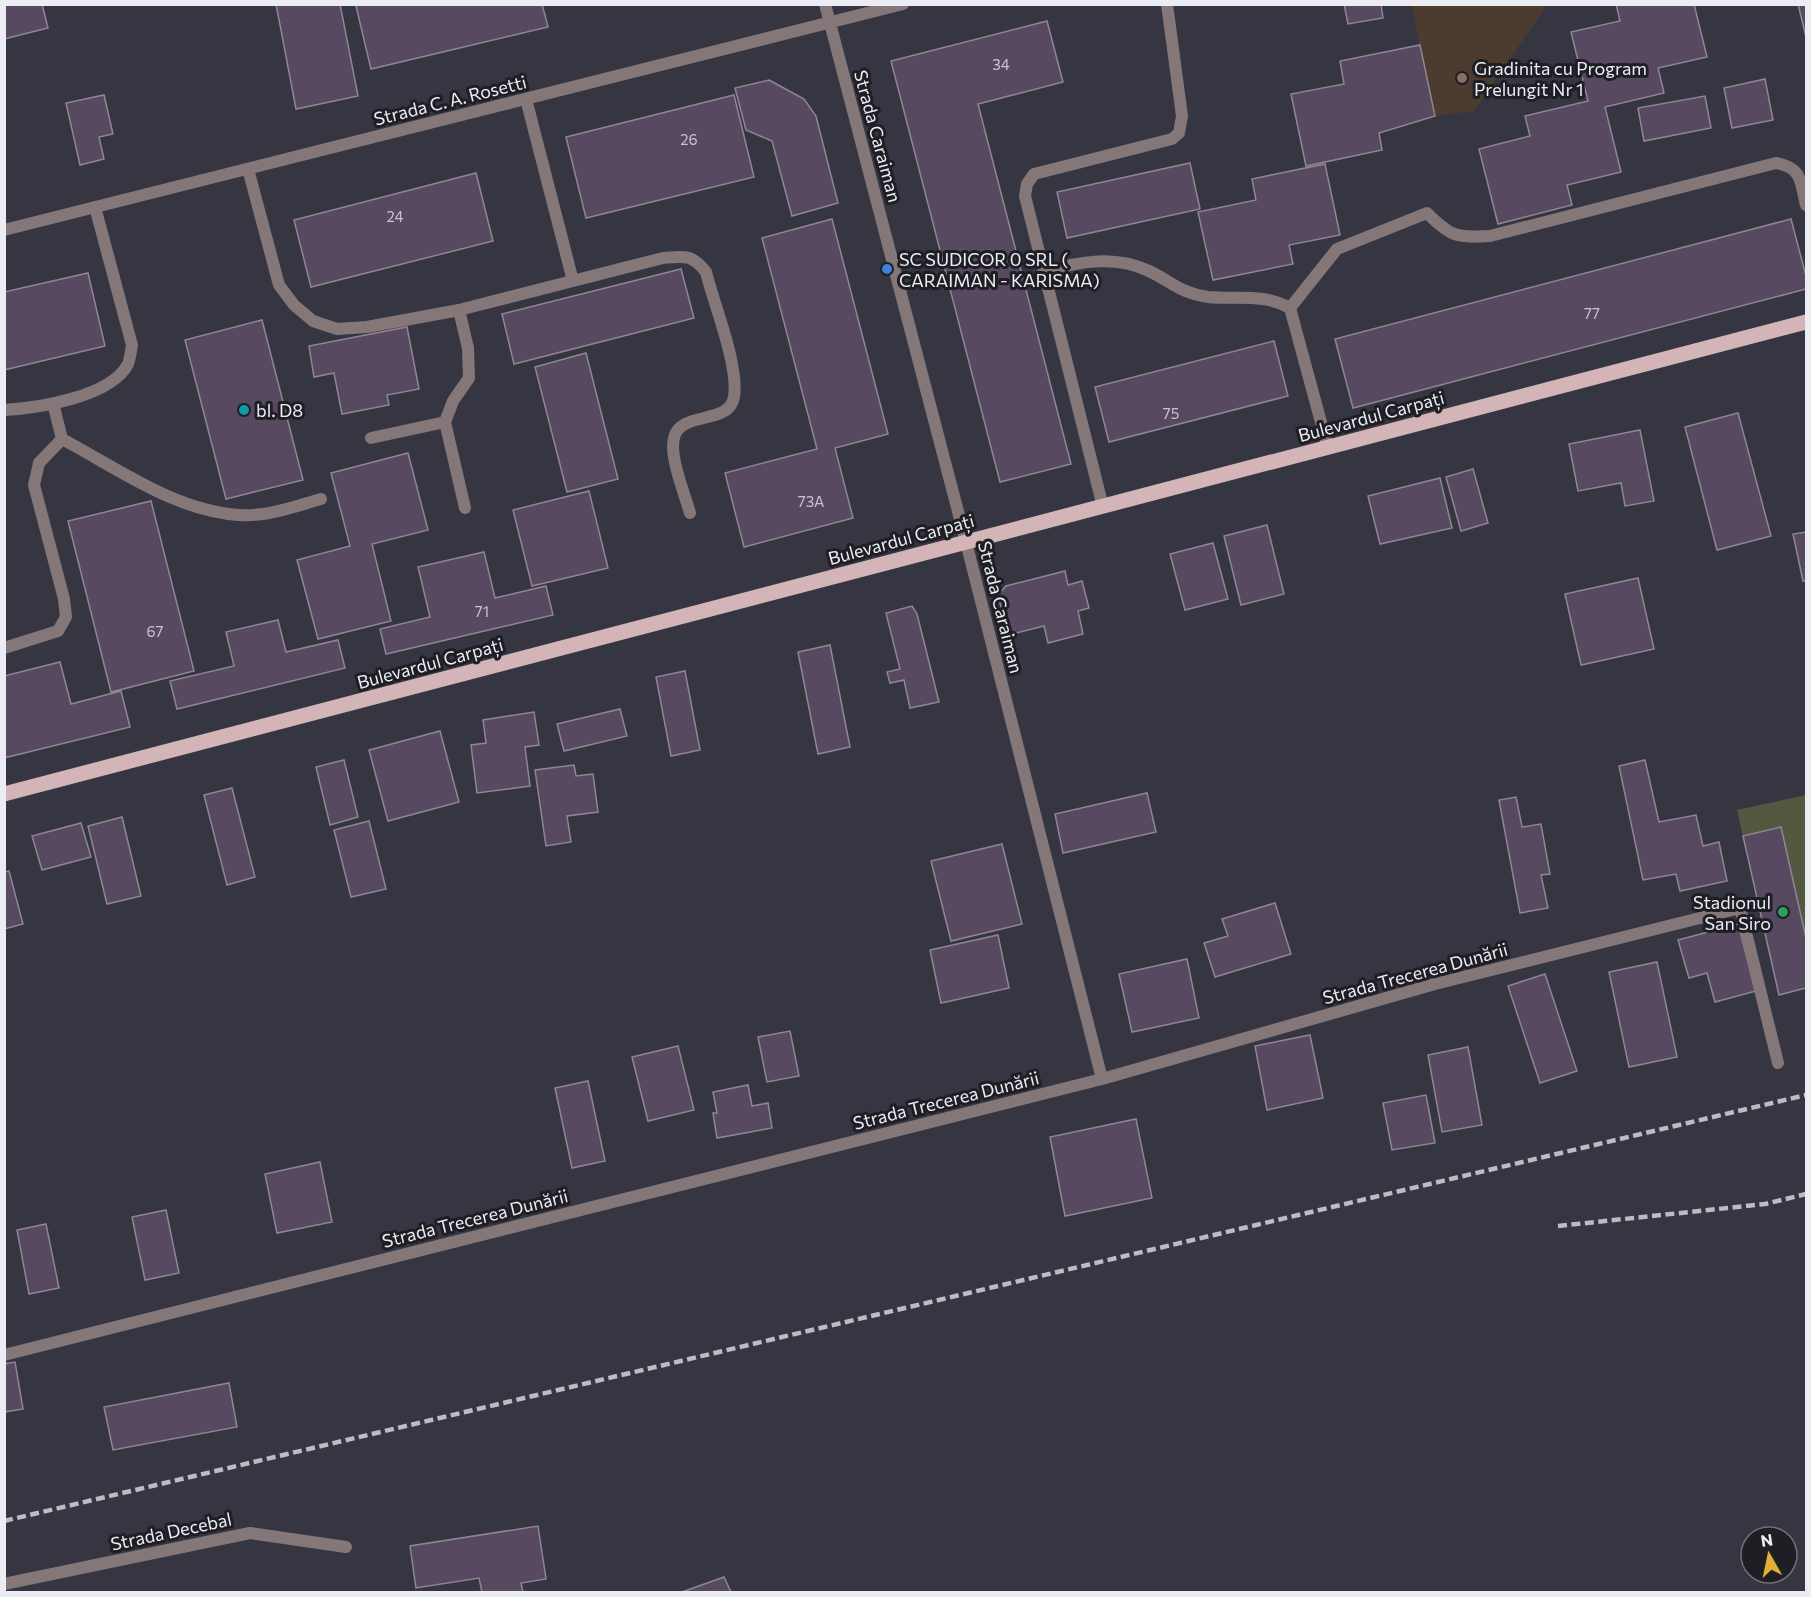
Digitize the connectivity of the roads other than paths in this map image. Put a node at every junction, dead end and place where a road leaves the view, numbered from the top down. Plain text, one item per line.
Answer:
1 (825, 4) edge
2 (903, 4) edge
3 (1167, 4) edge
4 (830, 23) junction
5 (526, 99) junction
6 (248, 169) junction
7 (1806, 206) edge
8 (95, 207) junction
9 (4, 230) edge
10 (1045, 272) junction
11 (573, 280) junction
12 (1290, 308) junction
13 (459, 310) junction
14 (1806, 322) edge
15 (53, 403) junction
16 (4, 410) edge
17 (445, 422) junction
18 (371, 438) dead end
19 (62, 439) junction
20 (1328, 448) junction
21 (321, 499) dead end
22 (1103, 507) junction
23 (465, 508) dead end
24 (690, 513) dead end
25 (966, 542) junction
26 (4, 648) edge
27 (4, 794) edge
28 (1778, 1063) dead end
29 (1102, 1079) junction
30 (4, 1355) edge
31 (346, 1547) dead end
32 (4, 1584) edge

1 - 4 street, Strada Caraiman
2 - 4 street, Strada C. A. Rosetti
3 - 10 street
4 - 5 street, Strada C. A. Rosetti
4 - 25 street, Strada Caraiman
5 - 6 street, Strada C. A. Rosetti
5 - 11 street
6 - 8 street, Strada C. A. Rosetti
6 - 13 street
7 - 12 street
8 - 9 street, Strada C. A. Rosetti
8 - 15 street
10 - 12 street
10 - 22 street
11 - 13 street
11 - 24 street
12 - 20 street
13 - 17 street
14 - 20 main road, Bulevardul Carpați
15 - 16 street
15 - 19 street
17 - 18 street
17 - 23 street
19 - 21 street
19 - 26 street
20 - 22 main road, Bulevardul Carpați
22 - 25 main road, Bulevardul Carpați
25 - 27 main road, Bulevardul Carpați
25 - 29 street, Strada Caraiman
28 - 29 street, Strada Trecerea Dunării
29 - 30 street, Strada Trecerea Dunării
31 - 32 street, Strada Decebal

